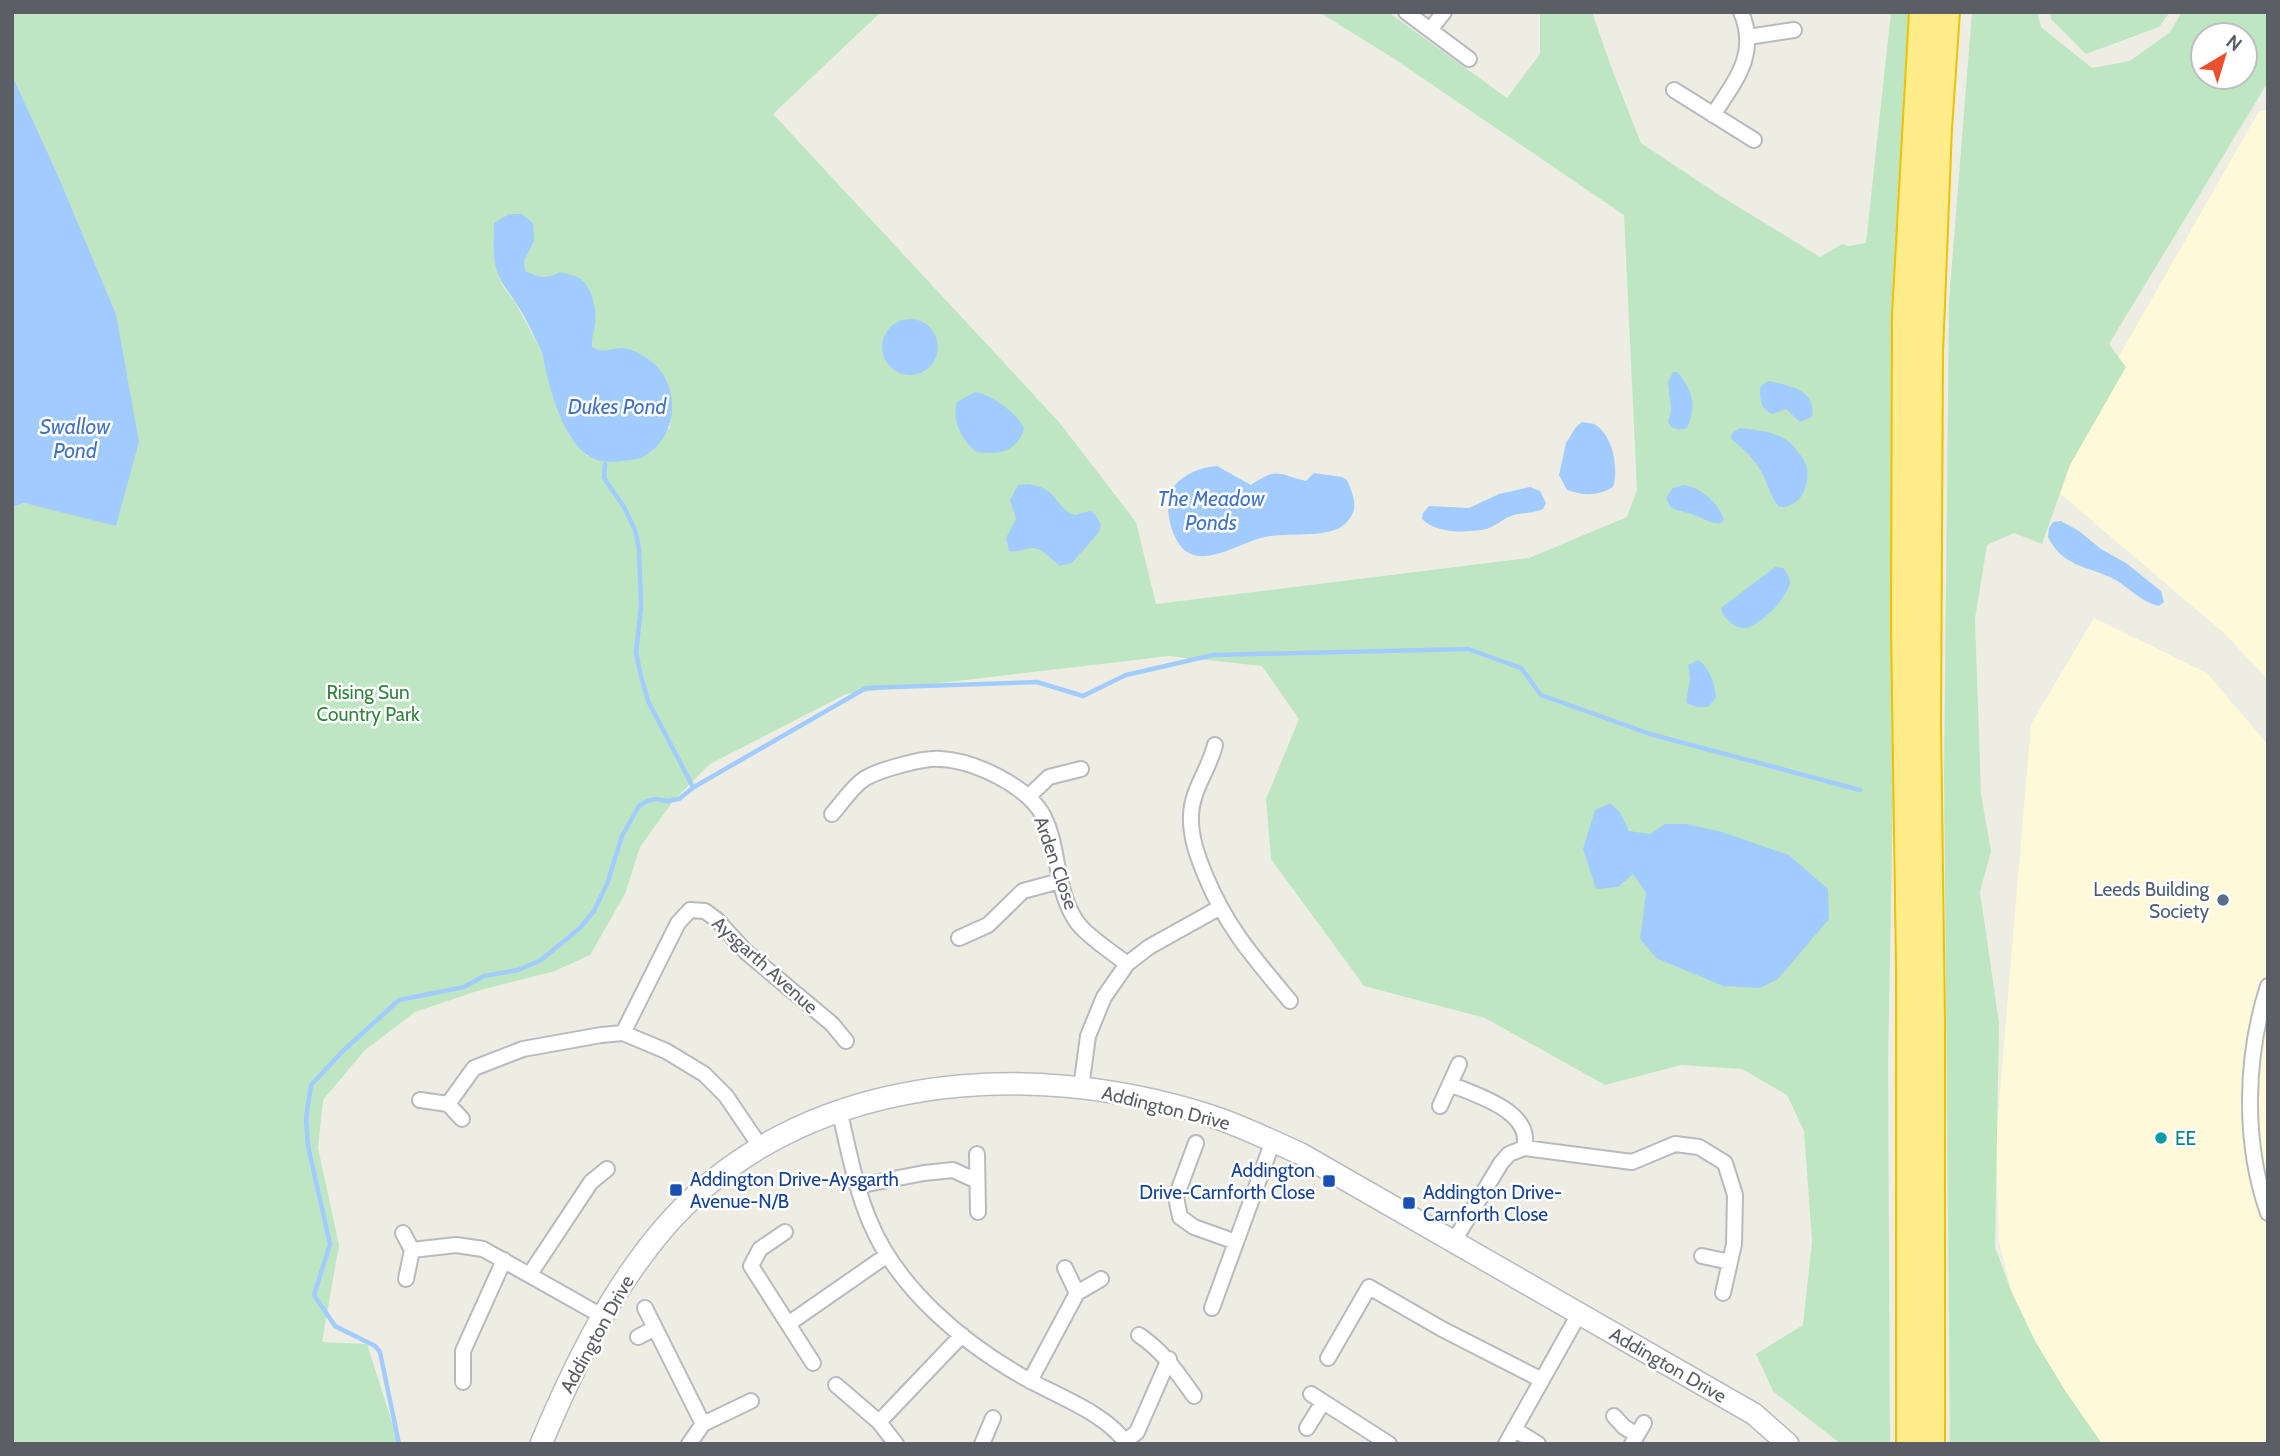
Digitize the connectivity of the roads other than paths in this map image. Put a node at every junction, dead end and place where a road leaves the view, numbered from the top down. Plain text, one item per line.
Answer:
1 (1406, 12) edge
2 (1444, 12) edge
3 (1741, 12) edge
4 (1923, 12) edge
5 (1947, 12) edge
6 (1430, 30) junction
7 (1794, 30) dead end
8 (1748, 37) junction
9 (1469, 59) dead end
10 (1674, 90) dead end
11 (1713, 115) junction
12 (1754, 141) dead end
13 (1215, 745) dead end
14 (1081, 769) dead end
15 (1028, 797) junction
16 (832, 814) dead end
17 (1060, 881) junction
18 (1219, 908) junction
19 (958, 938) dead end
20 (1127, 964) junction
21 (2268, 986) edge
22 (1290, 1001) dead end
23 (623, 1033) junction
24 (846, 1041) dead end
25 (1459, 1064) dead end
26 (1450, 1084) junction
27 (1081, 1088) junction
28 (420, 1100) dead end
29 (448, 1104) junction
30 (1440, 1107) dead end
31 (839, 1109) junction
32 (462, 1119) dead end
33 (1273, 1141) junction
34 (1196, 1143) dead end
35 (760, 1146) junction
36 (1524, 1148) junction
37 (977, 1154) dead end
38 (607, 1169) dead end
39 (977, 1181) junction
40 (857, 1186) junction
41 (978, 1212) dead end
42 (2268, 1213) edge
43 (785, 1232) dead end
44 (403, 1234) dead end
45 (1454, 1241) junction
46 (1236, 1242) junction
47 (412, 1250) junction
48 (886, 1256) junction
49 (1702, 1256) dead end
50 (505, 1260) junction
51 (1730, 1262) junction
52 (1065, 1268) dead end
53 (530, 1274) junction
54 (406, 1279) dead end
55 (1101, 1279) dead end
56 (1202, 1288) dead end
57 (1077, 1293) junction
58 (1723, 1293) dead end
59 (645, 1308) dead end
60 (1579, 1314) junction
61 (602, 1316) junction
62 (788, 1324) junction
63 (655, 1328) junction
64 (962, 1335) junction
65 (1139, 1335) dead end
66 (638, 1337) dead end
67 (1328, 1358) dead end
68 (1168, 1359) junction
69 (813, 1363) dead end
70 (1542, 1380) junction
71 (1030, 1381) junction
72 (463, 1382) dead end
73 (836, 1385) dead end
74 (1194, 1396) dead end
75 (751, 1401) dead end
76 (1614, 1416) dead end
77 (993, 1418) dead end
78 (878, 1422) junction
79 (703, 1424) junction
80 (1307, 1428) dead end
81 (1514, 1429) junction
82 (1638, 1434) edge
83 (1126, 1442) edge
84 (541, 1444) edge
85 (689, 1444) edge
86 (896, 1444) edge
87 (982, 1444) edge
88 (1390, 1444) edge
89 (1506, 1444) edge
90 (1538, 1444) edge
91 (1788, 1444) edge
92 (1910, 1444) edge
93 (1931, 1444) edge

1 - 6 street
2 - 6 street
3 - 8 street
4 - 92 highway
5 - 93 highway
6 - 9 street
7 - 8 street
8 - 11 street
10 - 11 street
11 - 12 street
13 - 18 street
14 - 15 street
15 - 16 street, Arden Close
15 - 17 street, Arden Close
17 - 19 street
17 - 20 street, Arden Close
18 - 20 street
18 - 22 street
20 - 27 street
21 - 42 street
23 - 24 street, Aysgarth Avenue
23 - 29 street
23 - 35 street
25 - 26 street
26 - 30 street
26 - 36 street
27 - 31 street, Addington Drive
27 - 33 street, Addington Drive
28 - 29 street
29 - 32 street
31 - 35 street, Addington Drive
31 - 40 street
33 - 45 street, Addington Drive
33 - 46 street
34 - 46 street
35 - 61 street, Addington Drive
36 - 45 street
36 - 51 street
37 - 39 street
38 - 53 street
39 - 40 street
39 - 41 street
40 - 48 street
43 - 62 street
44 - 47 street
45 - 60 street, Addington Drive
46 - 56 street
47 - 50 street
47 - 54 street
48 - 62 street
48 - 64 street
49 - 51 street
50 - 53 street
50 - 72 street
51 - 58 street
52 - 57 street
53 - 61 street
55 - 57 street
57 - 71 street
59 - 63 street
60 - 70 street
60 - 91 street, Addington Drive
61 - 84 street, Addington Drive
62 - 69 street
63 - 66 street
63 - 79 street
64 - 71 street
64 - 78 street
65 - 68 street
67 - 70 street
68 - 74 street
68 - 83 street
70 - 81 street
71 - 83 street
73 - 78 street
75 - 79 street
76 - 82 street
77 - 87 street
78 - 86 street
79 - 85 street
80 - 88 street
81 - 89 street
81 - 90 street

